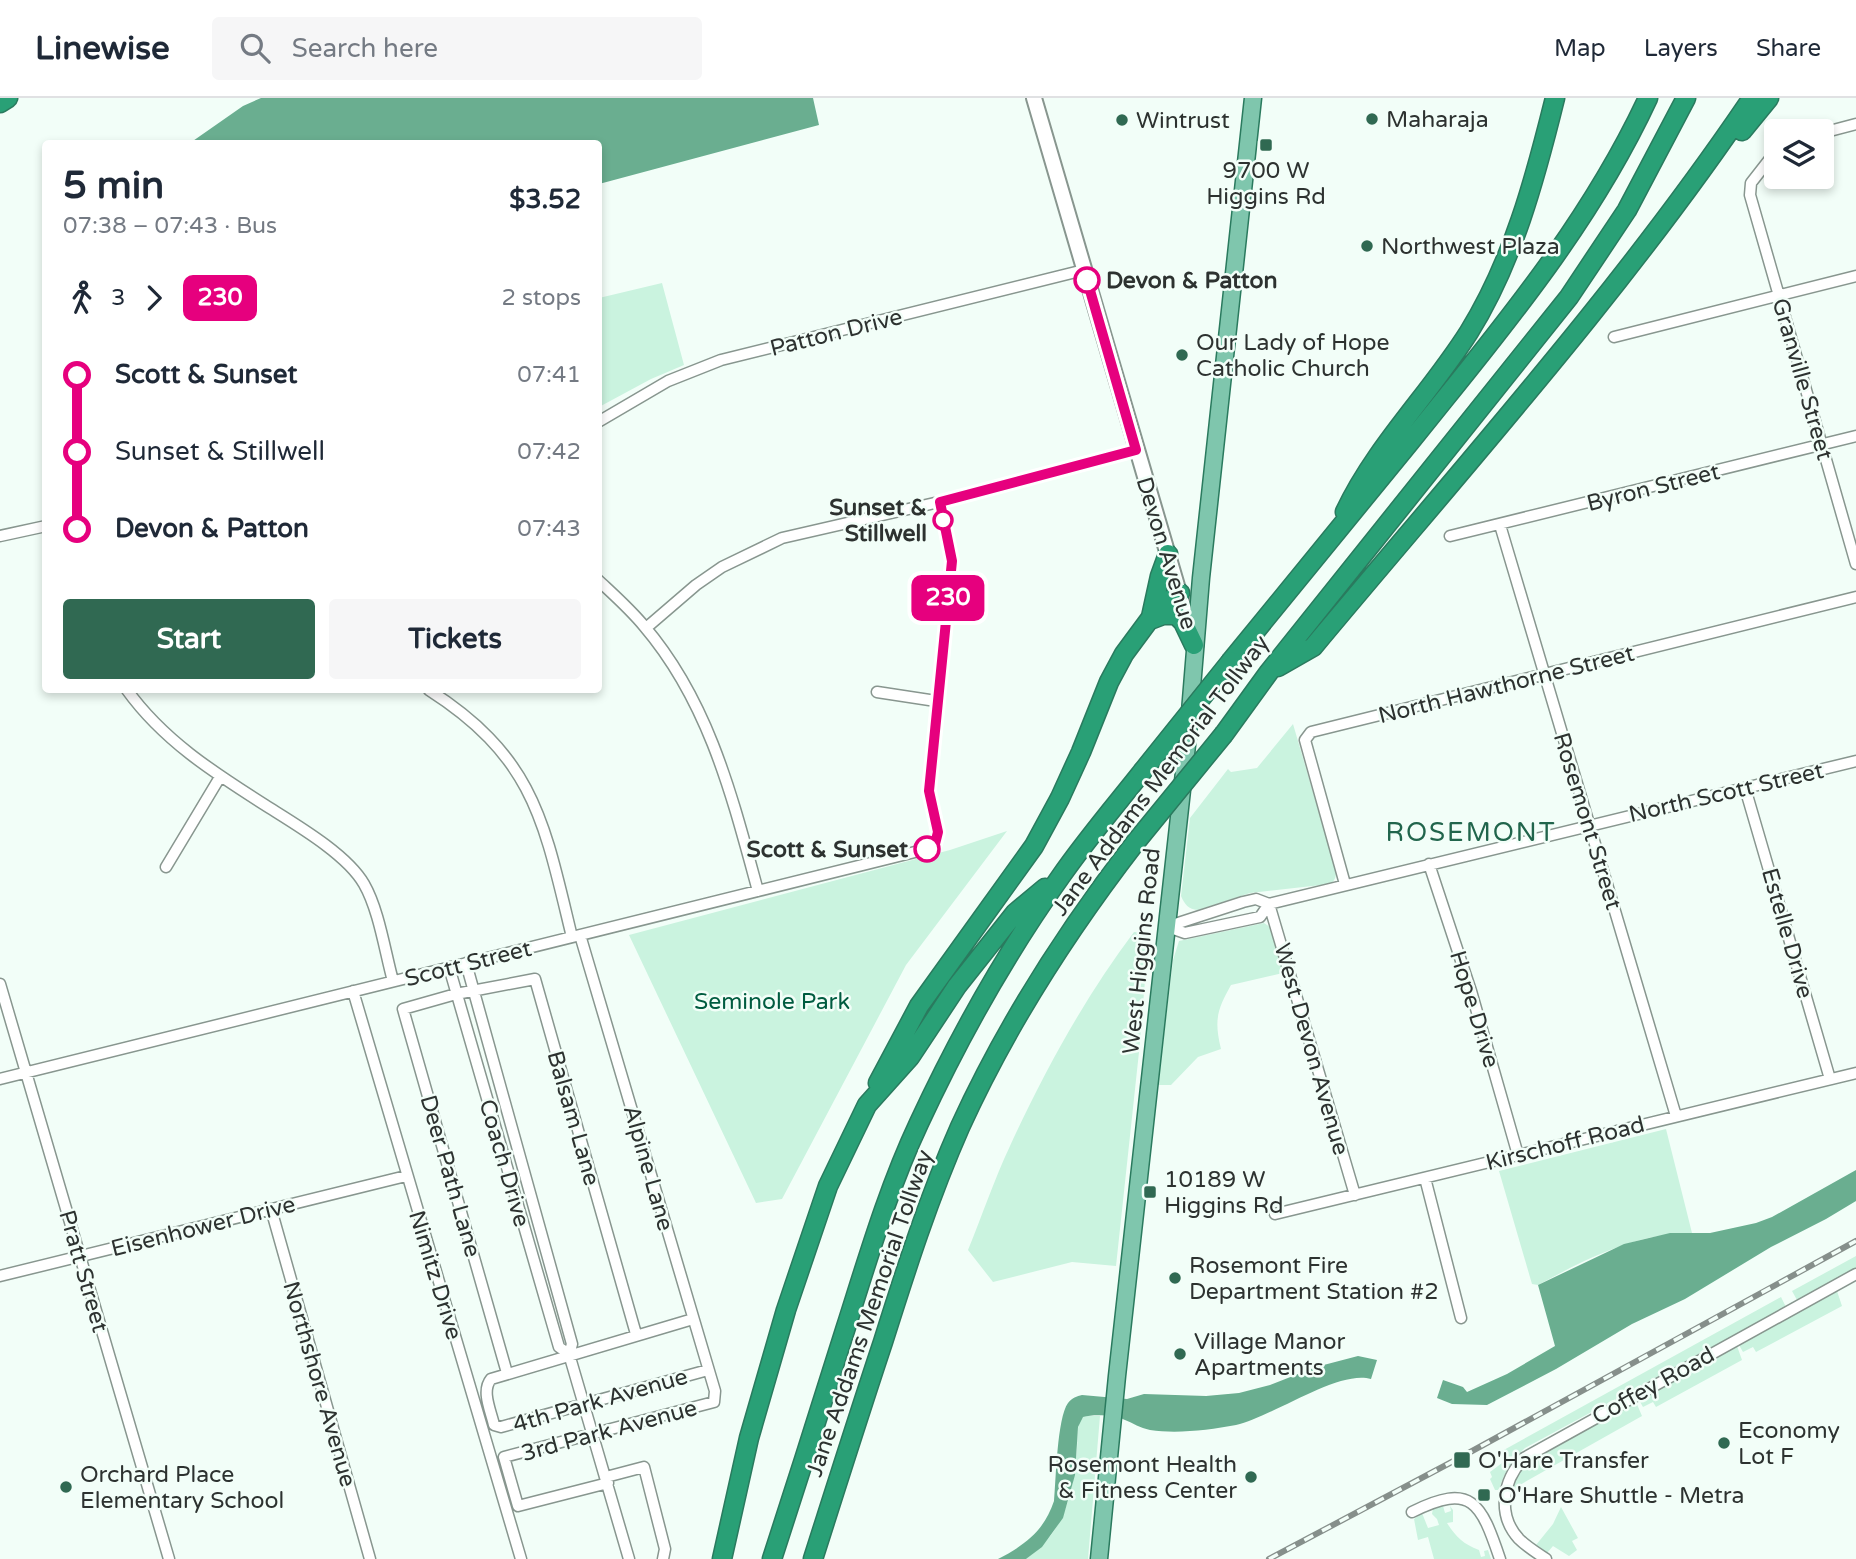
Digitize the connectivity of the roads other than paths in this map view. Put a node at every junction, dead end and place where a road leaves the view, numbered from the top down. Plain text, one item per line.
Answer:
1 (8, 98) edge
2 (1034, 98) edge
3 (1253, 98) edge
4 (1544, 98) edge
5 (1555, 98) edge
6 (1648, 98) edge
7 (1686, 98) edge
8 (1752, 98) edge
9 (1769, 98) edge
10 (0, 103) edge
11 (1856, 124) edge
12 (1834, 130) edge
13 (1704, 167) junction
14 (1764, 167) edge
15 (1530, 191) junction
16 (1084, 270) junction
17 (1856, 276) edge
18 (1779, 295) junction
19 (1614, 337) dead end
20 (602, 420) edge
21 (1856, 436) edge
22 (1822, 445) junction
23 (1136, 450) junction
24 (940, 502) junction
25 (1500, 525) junction
26 (42, 527) edge
27 (1335, 535) junction
28 (0, 536) edge
29 (1450, 536) dead end
30 (1168, 554) junction
31 (1856, 564) edge
32 (1200, 583) junction
33 (602, 584) edge
34 (1180, 593) junction
35 (1856, 597) edge
36 (1150, 620) junction
37 (646, 628) junction
38 (1194, 645) junction
39 (1269, 673) junction
40 (1544, 675) junction
41 (877, 692) dead end
42 (130, 693) edge
43 (433, 693) edge
44 (936, 701) junction
45 (1856, 761) edge
46 (220, 777) junction
47 (1745, 788) junction
48 (1589, 824) junction
49 (1429, 864) junction
50 (166, 867) dead end
51 (1062, 875) junction
52 (1345, 884) junction
53 (758, 891) junction
54 (1269, 904) junction
55 (1166, 927) junction
56 (576, 936) junction
57 (466, 963) junction
58 (449, 967) junction
59 (393, 981) junction
60 (0, 984) edge
61 (353, 991) junction
62 (473, 991) junction
63 (456, 994) junction
64 (25, 1073) junction
65 (1856, 1073) edge
66 (0, 1079) edge
67 (1830, 1079) junction
68 (867, 1105) junction
69 (1676, 1116) junction
70 (1518, 1155) junction
71 (406, 1176) junction
72 (1425, 1178) junction
73 (1355, 1195) junction
74 (271, 1209) junction
75 (1275, 1214) dead end
76 (80, 1256) junction
77 (1856, 1274) edge
78 (0, 1276) edge
79 (1461, 1318) dead end
80 (693, 1319) junction
81 (636, 1334) junction
82 (569, 1354) junction
83 (708, 1370) junction
84 (508, 1373) junction
85 (714, 1402) joint
86 (585, 1404) junction
87 (594, 1434) junction
88 (607, 1480) junction
89 (1412, 1512) dead end
90 (169, 1559) edge
91 (370, 1559) edge
92 (521, 1559) edge
93 (629, 1559) edge
94 (663, 1559) edge
95 (722, 1559) edge
96 (772, 1559) edge
97 (813, 1559) edge
98 (1099, 1559) edge
99 (1500, 1559) edge
100 (1546, 1559) edge

1 - 10 highway
2 - 16 main road, Devon Avenue
3 - 32 main road, West Higgins Road
4 - 15 highway
5 - 15 highway
6 - 27 highway, Jane Addams Memorial Tollway
7 - 39 highway, Jane Addams Memorial Tollway
8 - 13 highway
9 - 13 highway
11 - 12 street
13 - 39 highway
14 - 18 street, Granville Street
15 - 27 highway
16 - 20 street, Patton Drive
16 - 23 main road, Devon Avenue
17 - 18 street
18 - 19 street
18 - 22 street, Granville Street
21 - 22 street, Byron Street
22 - 25 street, Byron Street
22 - 31 street, Granville Street
23 - 24 street
23 - 30 main road, Devon Avenue
24 - 37 street
24 - 44 street
25 - 29 street, Byron Street
25 - 40 street, Rosemont Street
26 - 28 street
27 - 51 highway, Jane Addams Memorial Tollway, bridge
30 - 34 main road, Devon Avenue
30 - 36 highway
32 - 34 main road
32 - 38 main road, West Higgins Road
33 - 37 street
34 - 36 highway
34 - 38 main road, Devon Avenue
35 - 40 street, North Hawthorne Street
36 - 38 highway
36 - 68 highway
37 - 53 street
38 - 55 main road, West Higgins Road
39 - 97 highway, Jane Addams Memorial Tollway, bridge
40 - 48 street, Rosemont Street
40 - 52 street, North Hawthorne Street
41 - 44 street
42 - 46 street
43 - 56 street, Alpine Lane
44 - 53 street, Scott Street
45 - 47 street, North Scott Street
46 - 50 street
46 - 59 street
47 - 48 street, North Scott Street
47 - 67 street, Estelle Drive
48 - 49 street, North Scott Street
48 - 69 street, Rosemont Street
49 - 52 street, North Scott Street
49 - 70 street, Hope Drive
51 - 68 highway, Jane Addams Memorial Tollway
51 - 96 highway, Jane Addams Memorial Tollway
52 - 54 street, North Scott Street
53 - 56 street, Scott Street
54 - 55 street, North Scott Street
54 - 55 street, North Scott Street
54 - 73 street, West Devon Avenue
55 - 98 main road, West Higgins Road
56 - 57 street, Scott Street
56 - 80 street, Alpine Lane
57 - 58 street, Scott Street
57 - 62 street, Coach Drive
58 - 59 street, Scott Street
58 - 63 street, Coach Drive
59 - 61 street, Scott Street
60 - 64 street, Pratt Street
61 - 64 street, Scott Street
61 - 71 street, Nimitz Drive
62 - 63 street, Balsam Lane
62 - 81 street, Balsam Lane
62 - 82 street, Coach Drive
63 - 82 street, Coach Drive
63 - 84 street, Deer Path Lane
64 - 66 street, Scott Street
64 - 76 street, Pratt Street
65 - 67 street, Kirschoff Road
67 - 69 street, Kirschoff Road
68 - 95 highway, Jane Addams Memorial Tollway
69 - 70 street, Kirschoff Road
70 - 72 street, Kirschoff Road
71 - 74 street, Eisenhower Drive
71 - 92 street, Nimitz Drive
72 - 73 street, Kirschoff Road
72 - 79 street
73 - 75 street, Kirschoff Road
74 - 76 street, Eisenhower Drive
74 - 91 street, Northshore Avenue
76 - 78 street, Eisenhower Drive
76 - 90 street, Pratt Street
77 - 100 street, Coffey Road
80 - 81 street
80 - 83 street, Alpine Lane
81 - 82 street
82 - 84 street
82 - 86 street, Coach Drive
83 - 85 street, Alpine Lane
83 - 86 street, 4th Park Avenue
84 - 86 street, 4th Park Avenue
85 - 87 street, 3rd Park Avenue
86 - 87 street, Coach Drive
87 - 88 street, Coach Drive
87 - 88 street, 3rd Park Avenue
88 - 93 street, Coach Drive
88 - 94 street
89 - 99 street

